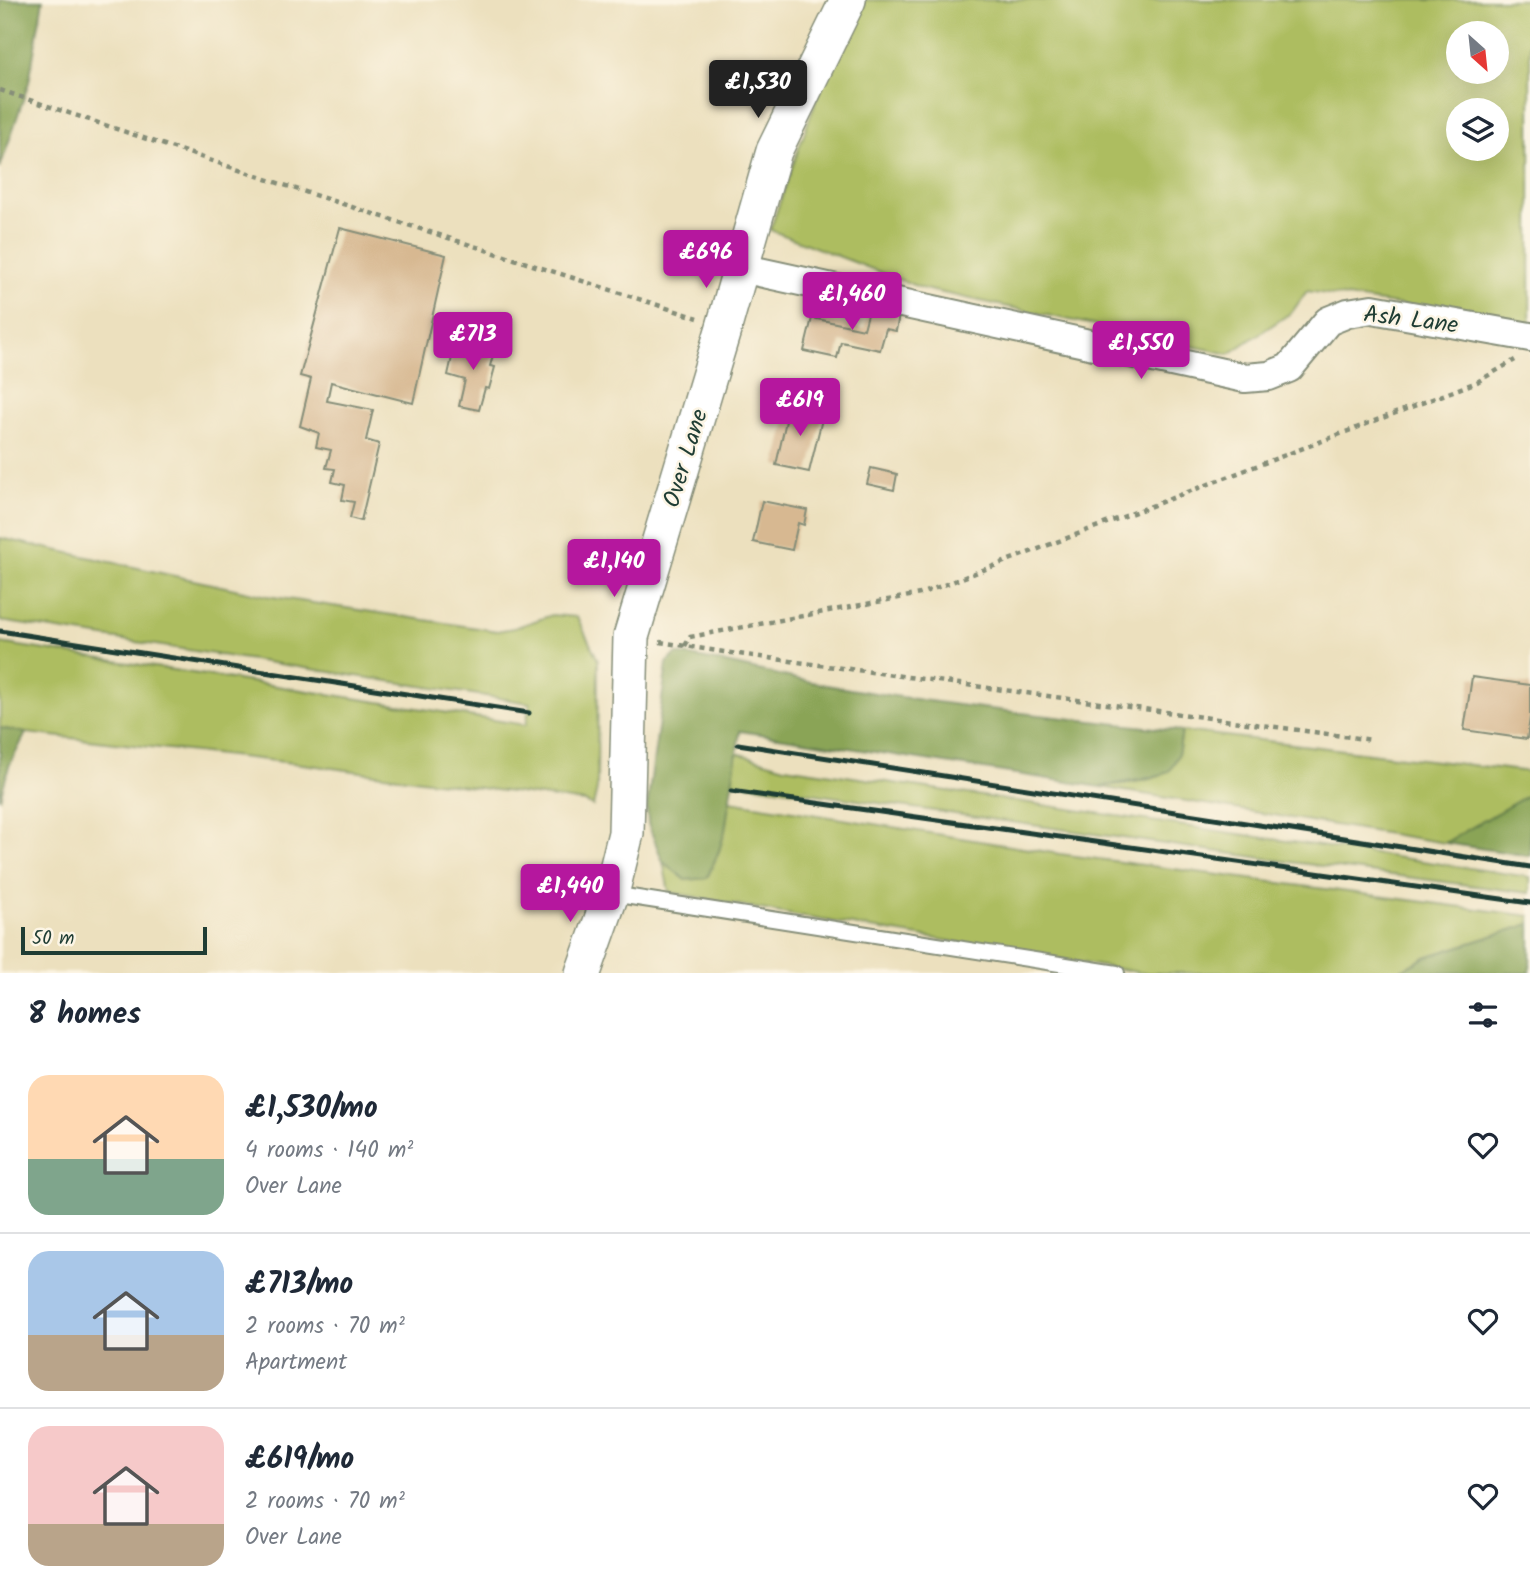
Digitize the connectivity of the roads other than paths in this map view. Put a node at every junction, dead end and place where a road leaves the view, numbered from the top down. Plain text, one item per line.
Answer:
1 (848, 0) edge
2 (741, 268) junction
3 (1523, 348) edge
4 (611, 894) junction
5 (583, 973) edge
6 (1117, 973) edge

1 - 2 street, Over Lane
2 - 3 street, Ash Lane
2 - 4 street, Over Lane
4 - 5 street, Over Lane
4 - 6 lane

